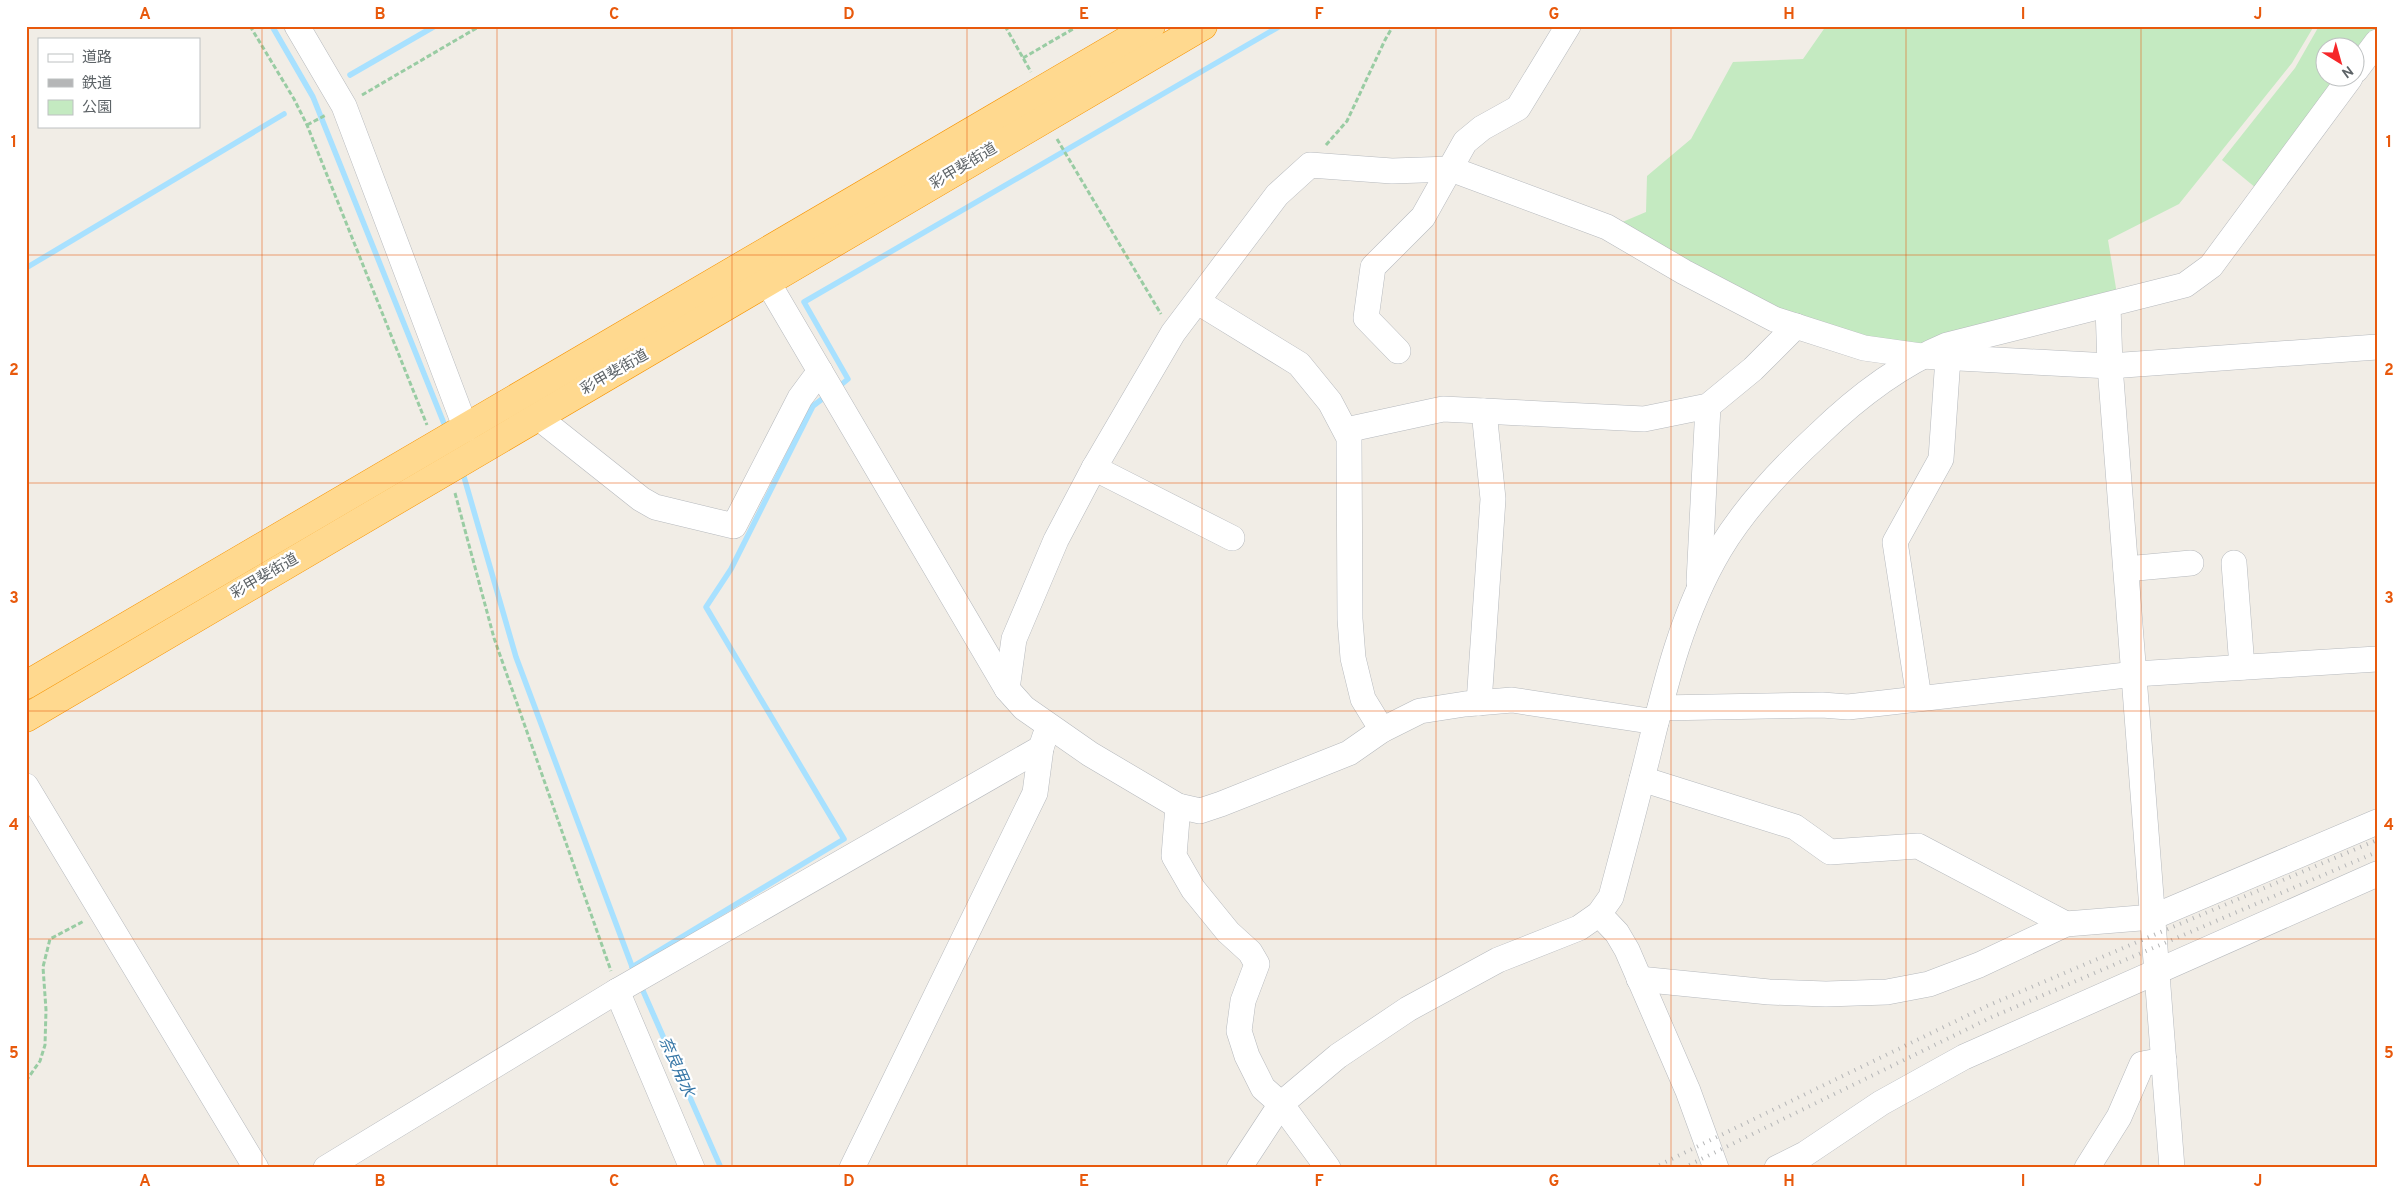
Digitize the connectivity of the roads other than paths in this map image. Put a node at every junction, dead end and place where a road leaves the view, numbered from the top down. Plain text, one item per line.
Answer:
1 (297, 26) edge
2 (1151, 26) edge
3 (1204, 26) edge
4 (1568, 26) edge
5 (2377, 42) edge
6 (2366, 57) edge
7 (2343, 88) edge
8 (1451, 169) junction
9 (754, 260) junction
10 (768, 283) junction
11 (1198, 302) junction
12 (2108, 306) junction
13 (1796, 326) junction
14 (2377, 347) edge
15 (1398, 351) dead end
16 (1921, 356) junction
17 (1948, 358) junction
18 (2110, 366) junction
19 (822, 376) junction
20 (1708, 406) junction
21 (1484, 411) junction
22 (539, 418) junction
23 (1346, 430) junction
24 (452, 450) junction
25 (1094, 468) junction
26 (1232, 538) dead end
27 (2191, 563) dead end
28 (2234, 564) dead end
29 (2126, 569) junction
30 (1698, 590) junction
31 (2377, 659) edge
32 (2242, 668) junction
33 (2135, 674) junction
34 (26, 685) edge
35 (1006, 689) junction
36 (1919, 698) junction
37 (1479, 703) junction
38 (1658, 715) junction
39 (26, 718) edge
40 (1050, 724) junction
41 (1382, 730) junction
42 (1041, 748) junction
43 (1642, 779) junction
44 (26, 786) edge
45 (1178, 806) junction
46 (2377, 822) edge
47 (2377, 874) edge
48 (1599, 914) junction
49 (2153, 917) junction
50 (2066, 924) junction
51 (2158, 970) junction
52 (1639, 979) junction
53 (618, 991) junction
54 (2164, 1060) junction
55 (1281, 1104) junction
56 (256, 1168) edge
57 (326, 1168) edge
58 (692, 1168) edge
59 (852, 1168) edge
60 (1239, 1168) edge
61 (1328, 1168) edge
62 (1716, 1168) edge
63 (1776, 1168) edge
64 (2087, 1168) edge
65 (2172, 1168) edge

1 - 24 street
2 - 9 highway, 彩甲斐街道
3 - 10 highway, 彩甲斐街道
4 - 8 street
5 - 6 street
7 - 12 street
8 - 11 street
8 - 13 street
8 - 15 street
9 - 10 street
9 - 24 highway, 彩甲斐街道
10 - 19 street
10 - 22 highway, 彩甲斐街道
11 - 23 street
11 - 25 street
12 - 16 street
12 - 18 street
13 - 16 street
13 - 20 street
14 - 18 street
16 - 17 street
16 - 30 street
17 - 18 street
17 - 36 street
18 - 29 street
19 - 22 street
19 - 35 street
20 - 21 street
20 - 30 street
21 - 23 street
21 - 37 street
22 - 24 highway, 彩甲斐街道
23 - 41 street
24 - 34 highway, 彩甲斐街道
24 - 39 highway, 彩甲斐街道
25 - 26 street
25 - 35 street
27 - 29 street
28 - 32 street
29 - 33 street
30 - 38 street
31 - 32 street
32 - 33 street
33 - 36 street
33 - 49 street
35 - 40 street
36 - 38 street
37 - 38 street
37 - 41 street
38 - 43 street
40 - 42 street
40 - 45 street
41 - 45 street
42 - 53 street
42 - 59 street
43 - 48 street
43 - 50 street
44 - 56 street
45 - 55 street
46 - 49 street
47 - 51 street
48 - 52 street
48 - 55 street
49 - 50 street
49 - 51 street
50 - 52 street
51 - 54 street
51 - 63 street
52 - 62 street
53 - 57 street
53 - 58 street
54 - 64 street
54 - 65 street
55 - 60 street
55 - 61 street

